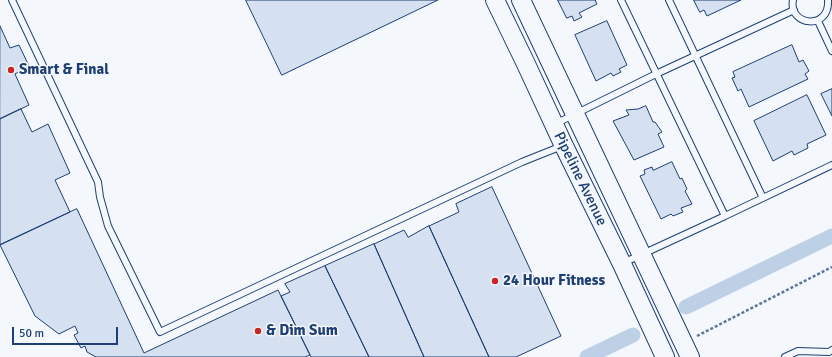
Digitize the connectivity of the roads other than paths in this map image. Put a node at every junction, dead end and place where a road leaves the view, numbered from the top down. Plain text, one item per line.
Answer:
1 (12, 0) edge
2 (495, 0) edge
3 (521, 0) edge
4 (621, 0) edge
5 (669, 0) edge
6 (793, 0) edge
7 (828, 0) edge
8 (794, 10) junction
9 (818, 21) junction
10 (832, 51) edge
11 (696, 55) junction
12 (656, 74) junction
13 (575, 114) junction
14 (554, 124) junction
15 (564, 146) junction
16 (832, 165) edge
17 (763, 198) junction
18 (725, 216) junction
19 (642, 255) junction
20 (622, 264) junction
21 (684, 344) edge
22 (662, 351) edge
23 (831, 353) edge
24 (788, 356) edge

1 - 15 lane
2 - 14 main road, Pipeline Avenue
3 - 13 main road, Pipeline Avenue
4 - 12 lane
5 - 11 lane
6 - 8 lane
7 - 9 lane
8 - 9 lane
8 - 11 lane
9 - 10 lane
11 - 12 lane
11 - 17 lane
12 - 13 lane
12 - 18 lane
13 - 14 lane
13 - 19 main road, Pipeline Avenue
14 - 15 main road, Pipeline Avenue
15 - 20 main road, Pipeline Avenue
16 - 17 lane
17 - 18 lane
18 - 19 lane
19 - 20 lane
19 - 21 main road, Pipeline Avenue
20 - 22 main road, Pipeline Avenue
23 - 24 lane

